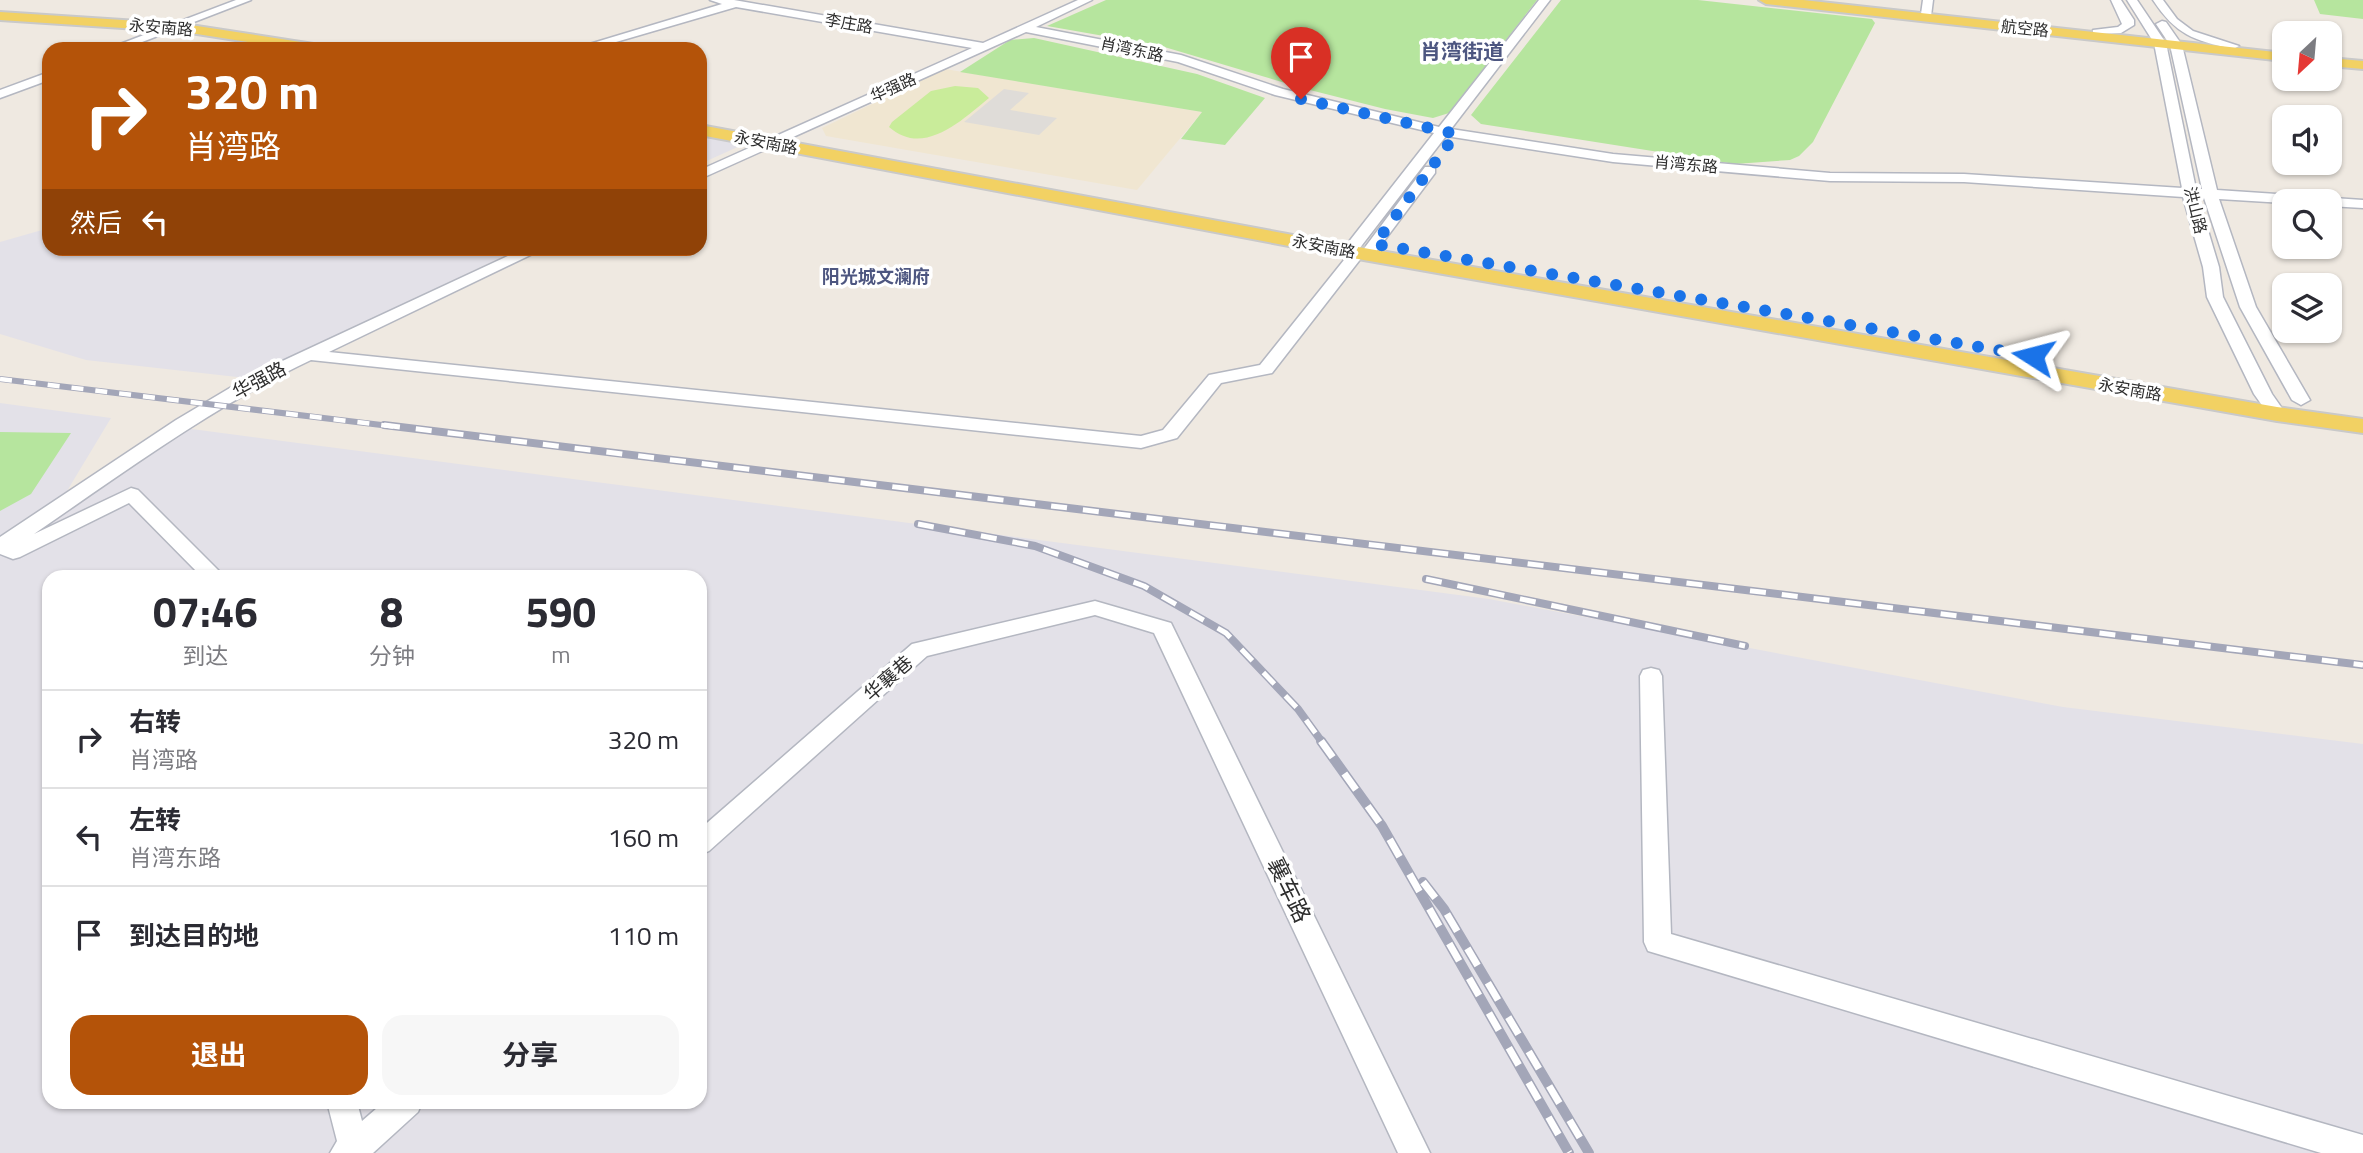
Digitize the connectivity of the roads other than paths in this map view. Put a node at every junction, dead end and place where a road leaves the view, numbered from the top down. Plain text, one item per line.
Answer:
1 (246, 0) edge
2 (258, 0) edge
3 (715, 0) edge
4 (1087, 0) edge
5 (1545, 0) edge
6 (1556, 0) edge
7 (1766, 0) edge
8 (1800, 0) edge
9 (2116, 0) edge
10 (2132, 0) edge
11 (2146, 0) edge
12 (2158, 0) edge
13 (741, 2) edge
14 (1927, 7) edge
15 (0, 16) edge
16 (0, 22) edge
17 (1020, 29) junction
18 (172, 30) junction
19 (2097, 32) junction
20 (135, 42) edge
21 (143, 42) edge
22 (233, 42) edge
23 (265, 42) edge
24 (603, 42) edge
25 (2166, 42) junction
26 (982, 46) junction
27 (2233, 46) junction
28 (2272, 52) edge
29 (2272, 53) edge
30 (2342, 61) edge
31 (2363, 63) edge
32 (42, 77) edge
33 (0, 92) edge
34 (707, 122) edge
35 (707, 131) edge
36 (1447, 135) junction
37 (777, 139) junction
38 (707, 172) edge
39 (2191, 196) junction
40 (2212, 197) junction
41 (2363, 204) edge
42 (2272, 205) edge
43 (2342, 211) edge
44 (2363, 212) edge
45 (1361, 248) junction
46 (521, 256) edge
47 (308, 355) junction
48 (2263, 394) junction
49 (2301, 400) junction
50 (2363, 409) edge
51 (2277, 414) junction
52 (2363, 426) edge
53 (0, 547) edge
54 (0, 558) edge
55 (208, 570) edge
56 (1163, 628) joint
57 (1651, 676) dead end
58 (707, 838) edge
59 (343, 1109) edge
60 (399, 1109) edge
61 (2363, 1150) edge
62 (350, 1151) edge
63 (1414, 1153) edge

1 - 18 street
2 - 18 street
3 - 13 street, 李庄路
4 - 17 street, 华强路
5 - 36 street
6 - 36 street
7 - 25 main road, 航空路
8 - 14 main road, 航空路
9 - 19 street
10 - 25 street, 洪山路
11 - 25 street, 洪山路
12 - 27 street
13 - 24 street
13 - 26 street, 李庄路
14 - 19 main road, 航空路
15 - 18 main road, 永安南路
16 - 18 main road, 永安南路
17 - 26 street, 华强路
17 - 36 street, 肖湾东路
18 - 20 street
18 - 21 street
18 - 22 main road, 永安南路
18 - 23 main road, 永安南路
19 - 25 main road, 航空路
25 - 27 main road, 航空路
25 - 29 main road, 航空路
25 - 39 street, 洪山路
25 - 40 street, 洪山路
26 - 37 street, 华强路
27 - 28 main road, 航空路
30 - 31 main road
32 - 33 street
34 - 37 main road, 永安南路
35 - 37 main road, 永安南路
36 - 39 street, 肖湾东路
36 - 45 street
37 - 38 street, 华强路
37 - 45 main road, 永安南路
39 - 40 street, 肖湾东路
39 - 48 street, 洪山路
40 - 41 street, 肖湾东路
40 - 42 street, 肖湾东路
40 - 49 street, 洪山路
43 - 44 street
45 - 47 street
45 - 48 main road, 永安南路
45 - 51 main road, 永安南路
46 - 47 street, 华强路
47 - 53 street, 华强路
48 - 49 main road, 永安南路
48 - 51 street, 洪山路
49 - 50 main road, 永安南路
51 - 52 main road, 永安南路
54 - 55 street
56 - 58 street, 华襄巷
56 - 63 street, 襄车路
57 - 61 street
59 - 62 street
60 - 62 street

